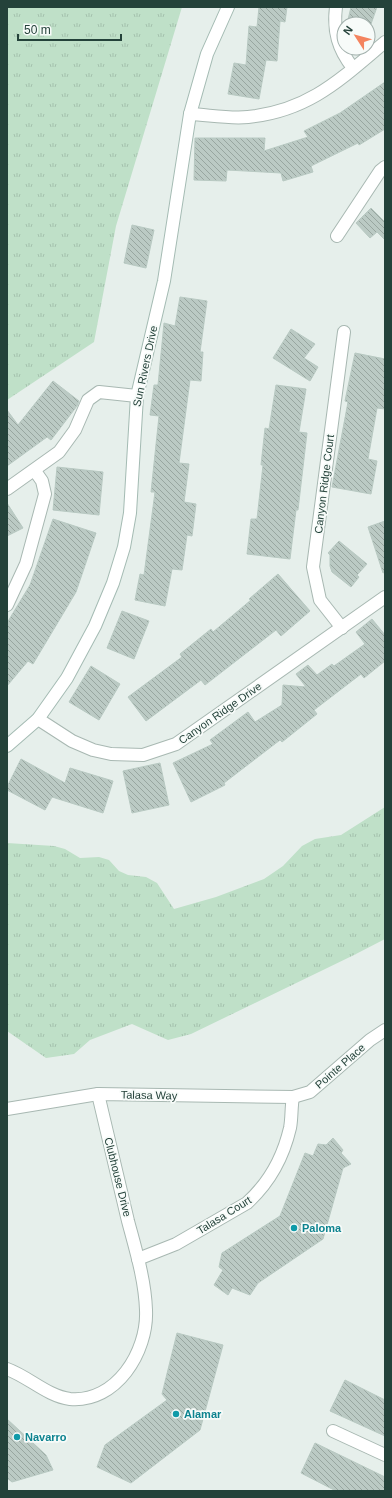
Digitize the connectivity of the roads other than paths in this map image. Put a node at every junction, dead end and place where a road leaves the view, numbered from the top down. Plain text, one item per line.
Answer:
1 (228, 7) edge
2 (336, 7) edge
3 (385, 42) edge
4 (353, 68) junction
5 (190, 114) junction
6 (385, 167) edge
7 (338, 236) dead end
8 (344, 332) dead end
9 (137, 396) junction
10 (35, 471) junction
11 (7, 488) edge
12 (385, 597) edge
13 (7, 605) edge
14 (342, 628) junction
15 (38, 719) junction
16 (7, 746) edge
17 (385, 1030) edge
18 (98, 1094) junction
19 (293, 1097) junction
20 (7, 1109) edge
21 (138, 1260) junction
22 (7, 1369) edge
23 (333, 1431) dead end
24 (385, 1455) edge

1 - 5 street, Sun Rivers Drive
2 - 4 street
3 - 4 street
4 - 5 street
5 - 9 street, Sun Rivers Drive
6 - 7 street
8 - 14 street, Canyon Ridge Court
9 - 10 street
9 - 15 street, Sun Rivers Drive
10 - 11 street
10 - 13 street
12 - 14 street, Canyon Ridge Drive
14 - 15 street, Canyon Ridge Drive
15 - 16 street, Sun Rivers Drive
17 - 19 street, Pointe Place
18 - 19 street, Talasa Way
18 - 20 street, Talasa Way
18 - 21 street, Clubhouse Drive
19 - 21 street, Talasa Court
21 - 22 street
23 - 24 street

